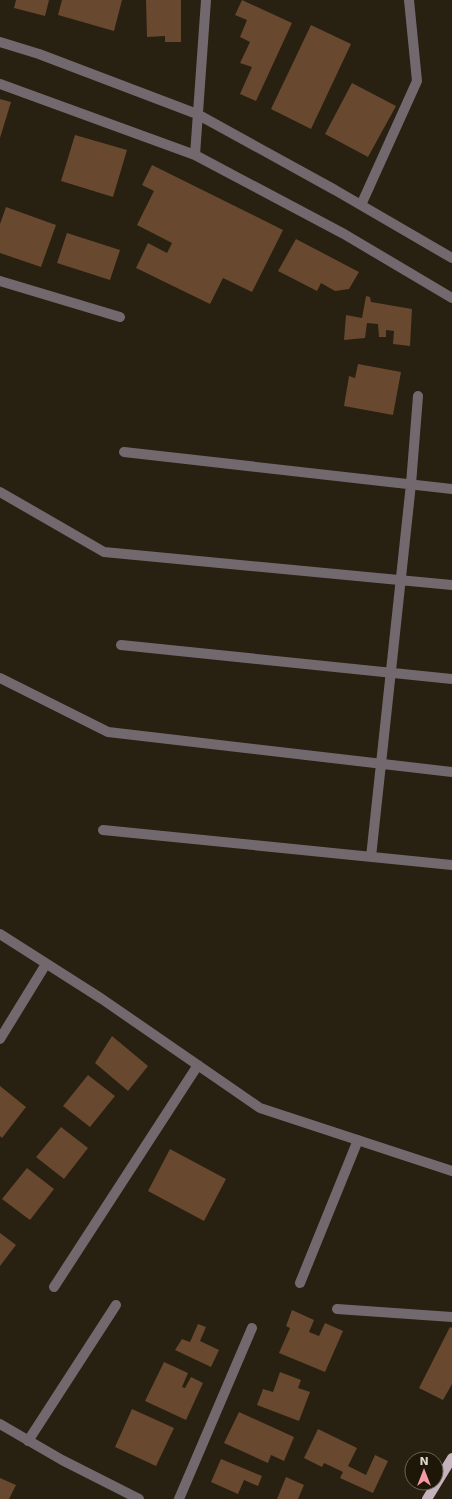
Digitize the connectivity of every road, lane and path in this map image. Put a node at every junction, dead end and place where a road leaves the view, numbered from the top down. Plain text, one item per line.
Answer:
1 (206, 0) edge
2 (409, 0) edge
3 (0, 42) edge
4 (0, 84) edge
5 (197, 114) junction
6 (194, 155) junction
7 (361, 205) junction
8 (452, 258) edge
9 (0, 281) edge
10 (452, 298) edge
11 (120, 317) dead end
12 (418, 396) dead end
13 (124, 452) dead end
14 (411, 484) junction
15 (452, 489) edge
16 (1, 495) edge
17 (401, 579) junction
18 (452, 585) edge
19 (121, 645) dead end
20 (391, 673) junction
21 (0, 678) edge
22 (452, 679) edge
23 (381, 764) junction
24 (452, 772) edge
25 (103, 830) dead end
26 (371, 857) junction
27 (452, 865) edge
28 (0, 934) edge
29 (46, 964) junction
30 (0, 1039) edge
31 (198, 1065) junction
32 (358, 1140) junction
33 (452, 1171) edge
34 (300, 1283) dead end
35 (54, 1287) dead end
36 (116, 1306) dead end
37 (337, 1309) dead end
38 (452, 1317) edge
39 (252, 1328) dead end
40 (0, 1424) edge
41 (28, 1441) junction
42 (452, 1458) edge
43 (139, 1499) edge
44 (179, 1499) edge
45 (427, 1499) edge

1 - 5 street
2 - 7 street
3 - 5 street
4 - 6 street
5 - 6 street
5 - 7 street
6 - 10 street
7 - 8 street
9 - 11 street
12 - 14 street
13 - 14 street
14 - 15 street
14 - 17 street
16 - 17 street
17 - 18 street
17 - 20 street
19 - 20 street
20 - 22 street
20 - 23 street
21 - 23 street
23 - 24 street
23 - 26 street
25 - 26 street
26 - 27 street
28 - 29 street
29 - 30 street
29 - 31 street
31 - 32 street
31 - 35 street
32 - 33 street
32 - 34 street
36 - 41 street
37 - 38 street
39 - 44 street
40 - 41 street
41 - 43 street
42 - 45 main road

